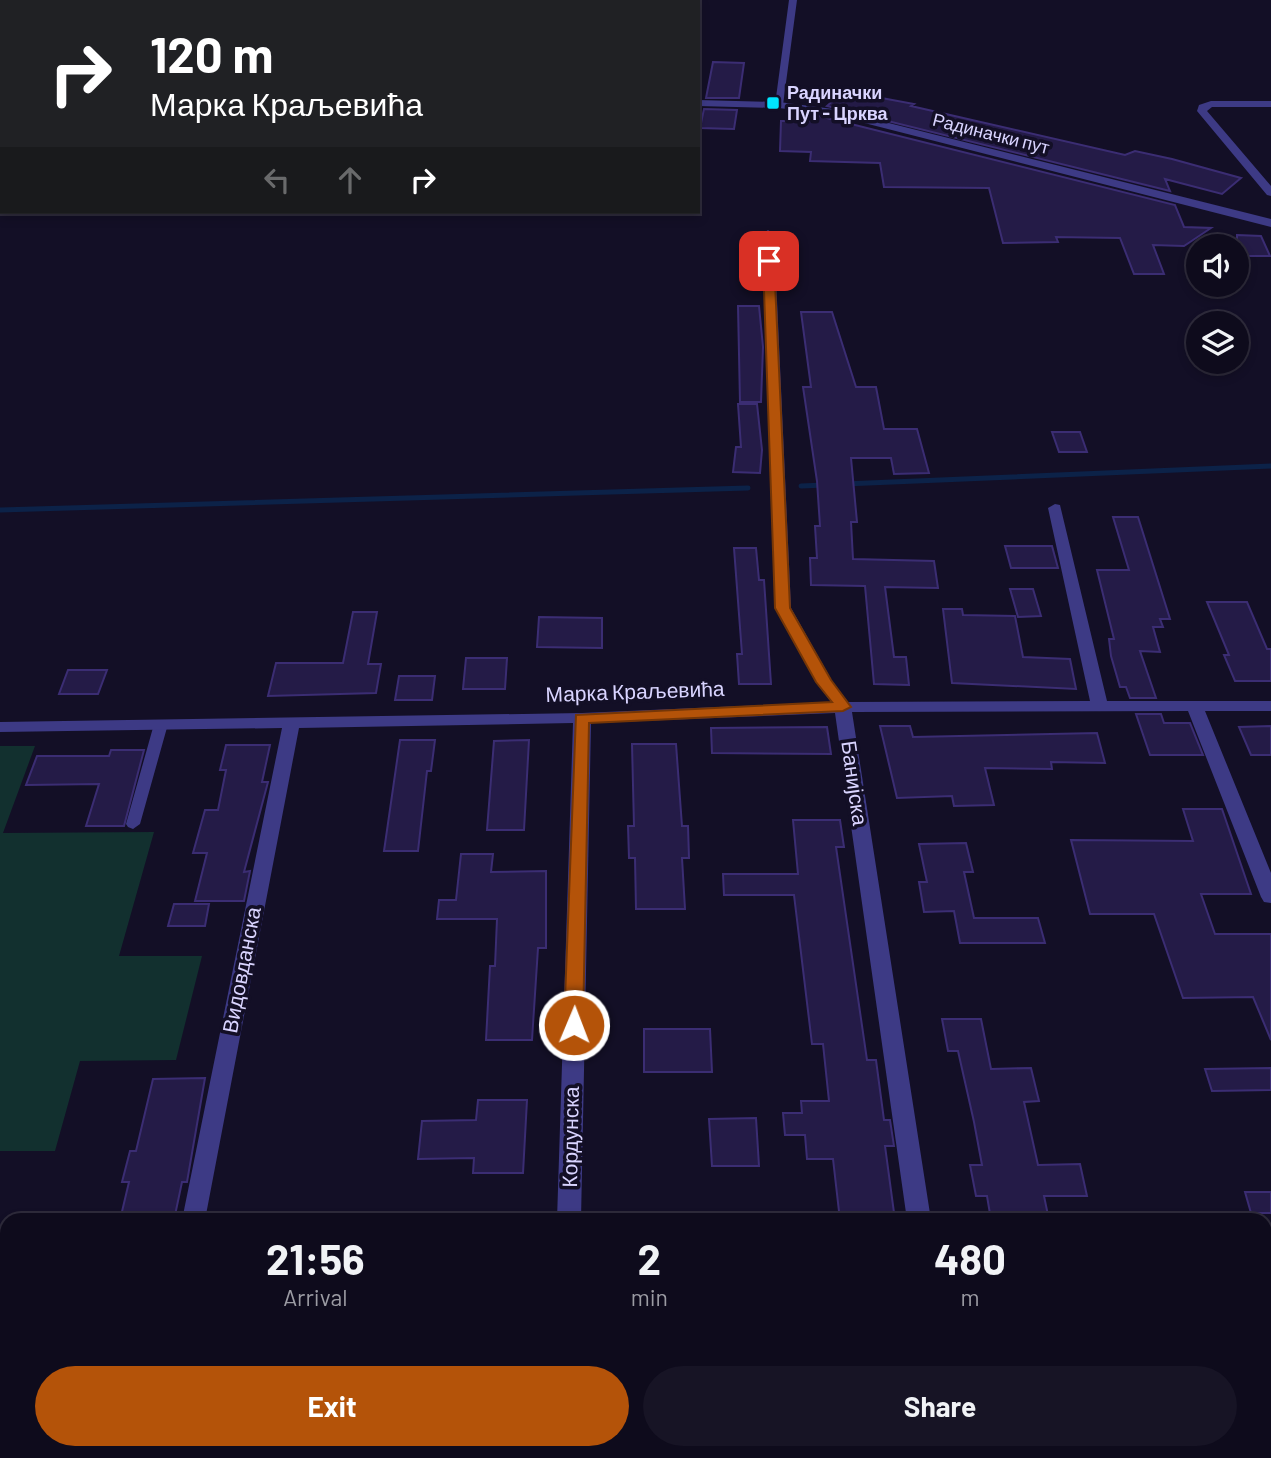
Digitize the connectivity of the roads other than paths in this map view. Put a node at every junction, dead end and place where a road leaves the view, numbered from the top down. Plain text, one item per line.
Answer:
1 (793, 0) edge
2 (700, 103) edge
3 (1271, 104) edge
4 (779, 105) junction
5 (1271, 193) edge
6 (1271, 223) edge
7 (768, 234) dead end
8 (1055, 508) dead end
9 (1271, 706) edge
10 (843, 707) junction
11 (1100, 708) junction
12 (1195, 708) junction
13 (582, 718) junction
14 (292, 721) junction
15 (161, 724) junction
16 (0, 727) edge
17 (134, 824) dead end
18 (1271, 897) edge
19 (194, 1213) edge
20 (569, 1213) edge
21 (918, 1213) edge

1 - 4 lane
2 - 4 street, Радиначки пут
3 - 5 street
4 - 6 street, Радиначки пут
7 - 10 street, Банијска
8 - 11 street
9 - 12 street, Марка Краљевића
10 - 11 street, Марка Краљевића
10 - 13 street, Марка Краљевића
10 - 21 street, Банијска
11 - 12 street, Марка Краљевића
12 - 18 street
13 - 14 street, Марка Краљевића
13 - 20 street, Кордунска
14 - 15 street, Марка Краљевића
14 - 19 street, Видовданска
15 - 16 street, Марка Краљевића
15 - 17 lane

